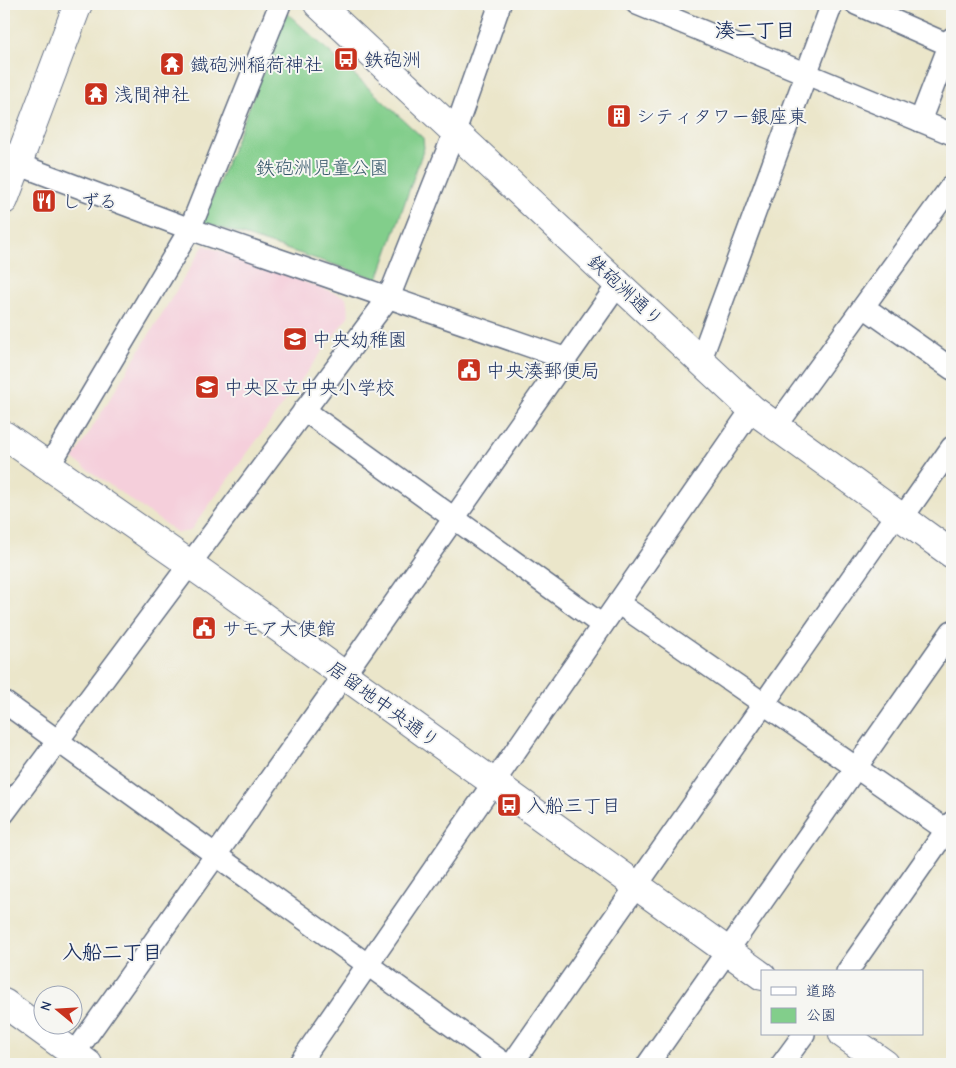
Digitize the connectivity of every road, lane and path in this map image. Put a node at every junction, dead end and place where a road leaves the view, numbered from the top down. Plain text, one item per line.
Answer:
1 (78, 4) edge
2 (280, 4) edge
3 (318, 4) edge
4 (500, 4) edge
5 (637, 4) edge
6 (832, 4) edge
7 (856, 4) edge
8 (951, 41) edge
9 (807, 74) junction
10 (920, 121) junction
11 (455, 131) junction
12 (952, 134) edge
13 (10, 162) edge
14 (952, 185) edge
15 (4, 200) edge
16 (190, 229) junction
17 (619, 283) junction
18 (388, 297) junction
19 (864, 307) junction
20 (564, 358) junction
21 (701, 359) junction
22 (952, 369) edge
23 (752, 409) junction
24 (304, 410) junction
25 (776, 428) junction
26 (4, 435) edge
27 (952, 447) edge
28 (49, 466) junction
29 (900, 515) junction
30 (454, 518) junction
31 (952, 554) edge
32 (189, 563) junction
33 (618, 603) junction
34 (602, 626) junction
35 (952, 631) edge
36 (344, 675) junction
37 (4, 702) edge
38 (764, 704) junction
39 (57, 741) junction
40 (856, 767) junction
41 (493, 782) junction
42 (4, 813) edge
43 (950, 828) edge
44 (216, 854) junction
45 (637, 886) junction
46 (728, 951) junction
47 (366, 966) junction
48 (849, 970) edge
49 (761, 975) edge
50 (4, 1003) edge
51 (803, 1036) edge
52 (846, 1036) edge
53 (76, 1061) edge
54 (299, 1064) edge
55 (504, 1064) edge
56 (512, 1064) edge
57 (648, 1064) edge
58 (782, 1064) edge
59 (885, 1064) edge

1 - 13 street
2 - 16 street
3 - 11 street, 鉄砲洲通り
4 - 11 street
5 - 9 street
6 - 9 street
7 - 8 street
8 - 10 street
9 - 10 street
9 - 21 street
10 - 12 street
11 - 17 street, 鉄砲洲通り
11 - 18 street
13 - 15 street
13 - 16 street
14 - 19 street
16 - 18 street
16 - 28 street
17 - 20 street
17 - 21 street, 鉄砲洲通り
18 - 20 street
18 - 24 street
19 - 22 street
19 - 25 street
20 - 30 street
21 - 23 street, 鉄砲洲通り
23 - 25 street, 鉄砲洲通り
23 - 33 street
24 - 30 street
24 - 32 street
25 - 29 street, 鉄砲洲通り
26 - 28 street, 居留地中央通り
27 - 29 street
28 - 32 street, 居留地中央通り
29 - 31 street, 鉄砲洲通り
29 - 38 street
30 - 34 street
30 - 36 street
32 - 36 street, 居留地中央通り
32 - 39 street
33 - 34 street
33 - 38 street
34 - 41 street
35 - 40 street
36 - 41 street, 居留地中央通り
36 - 44 street
37 - 39 street
38 - 40 street
38 - 45 street
39 - 42 street
39 - 44 street
40 - 43 street
40 - 46 street
41 - 45 street, 居留地中央通り
41 - 47 street
43 - 48 street
44 - 47 street
44 - 53 street
45 - 46 street, 居留地中央通り
45 - 56 street
46 - 49 street, 居留地中央通り
46 - 57 street
47 - 54 street
47 - 55 street
50 - 53 street
51 - 58 street
52 - 59 street

